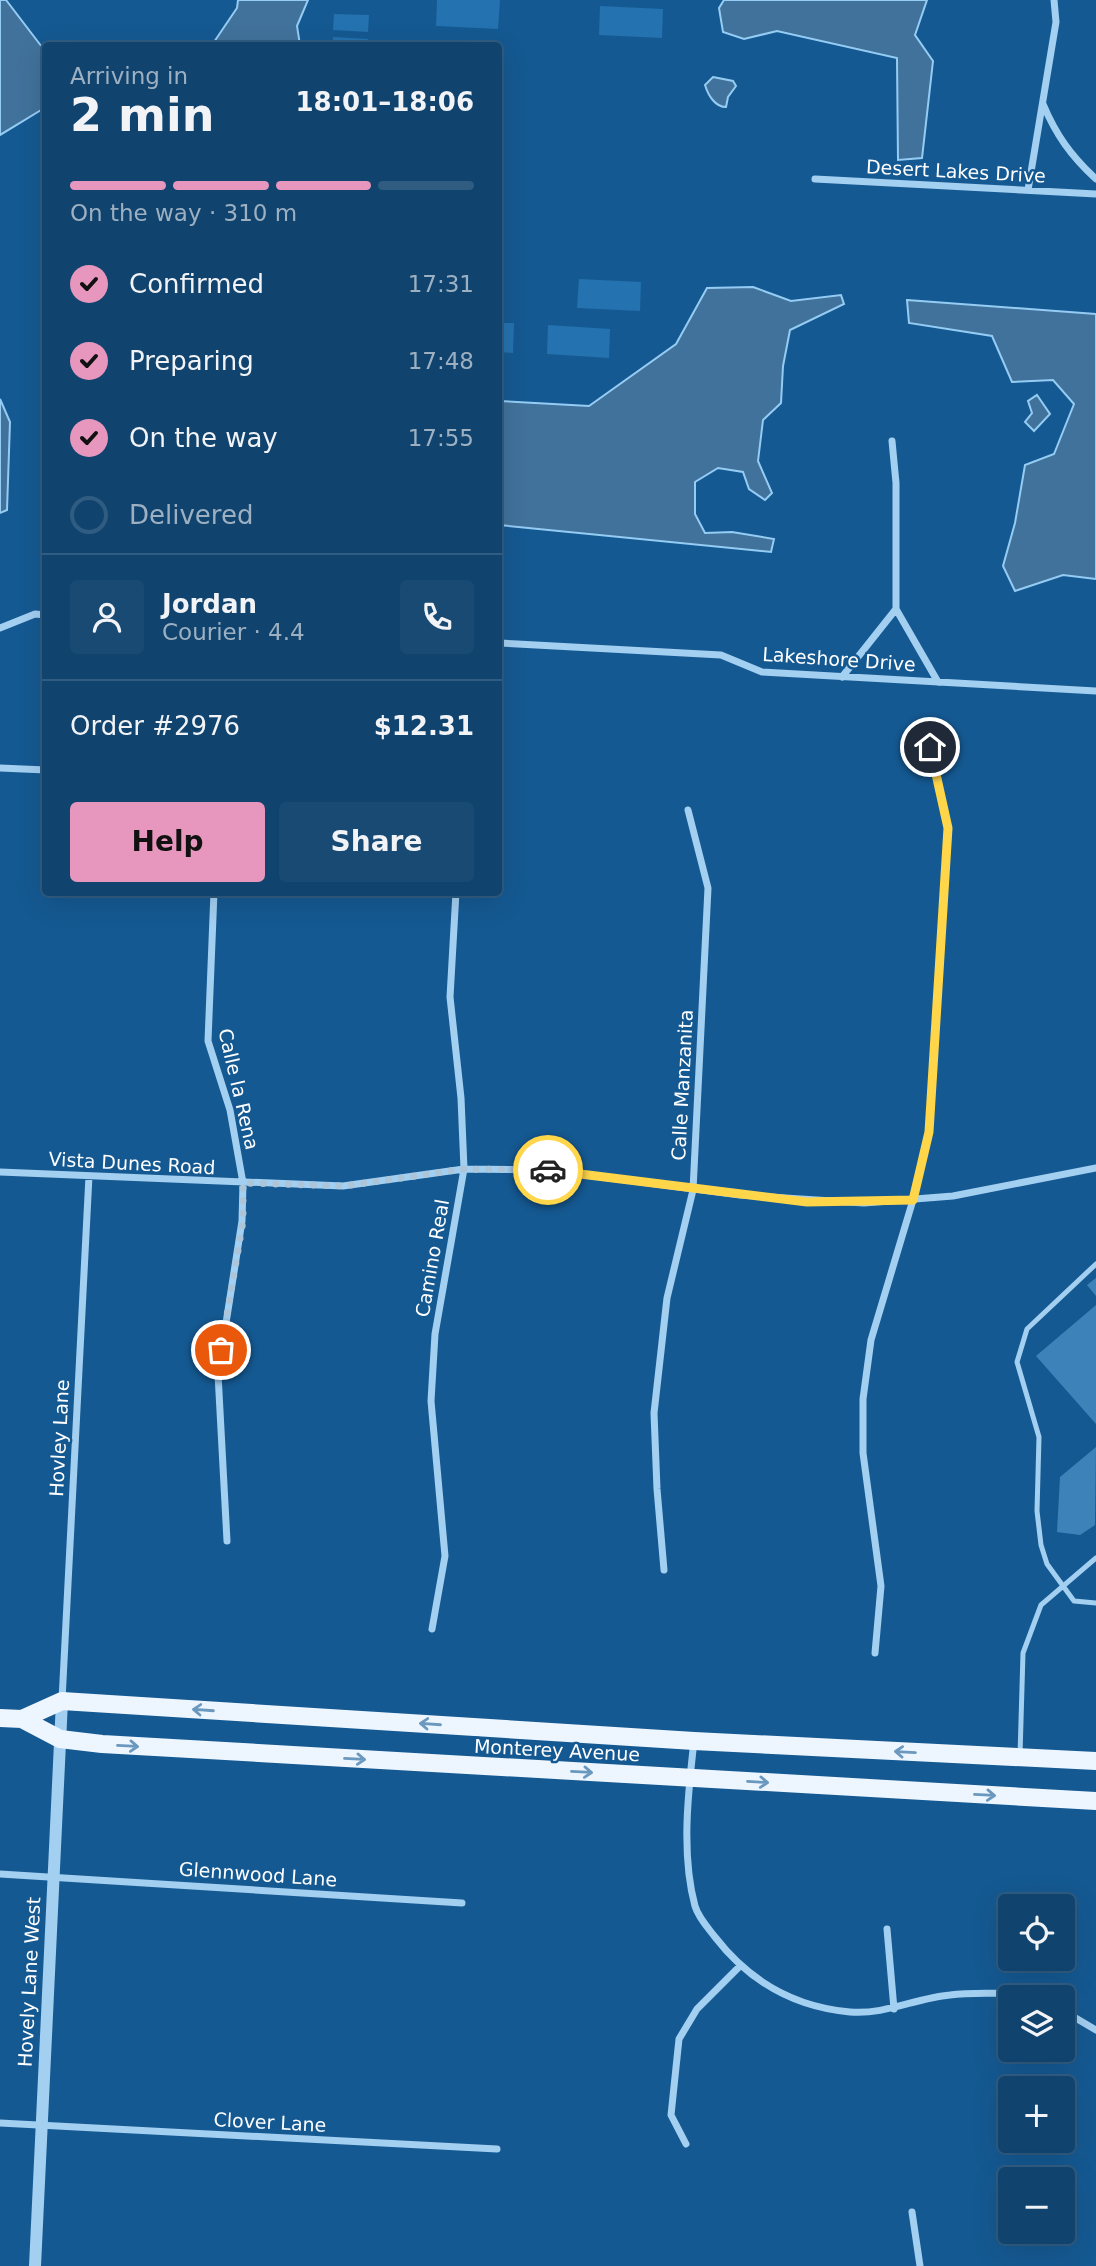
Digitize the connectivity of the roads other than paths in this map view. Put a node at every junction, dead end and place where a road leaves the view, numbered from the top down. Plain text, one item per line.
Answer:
1 (1054, 0) edge
2 (1043, 103) junction
3 (815, 179) dead end
4 (1096, 179) edge
5 (1028, 190) junction
6 (1096, 194) edge
7 (892, 442) dead end
8 (897, 609) junction
9 (42, 610) edge
10 (35, 614) junction
11 (42, 615) edge
12 (0, 628) edge
13 (502, 643) edge
14 (842, 677) junction
15 (938, 682) junction
16 (1096, 691) edge
17 (930, 747) dead end
18 (0, 768) edge
19 (42, 770) edge
20 (688, 810) dead end
21 (214, 896) edge
22 (456, 896) edge
23 (1096, 1168) edge
24 (464, 1169) junction
25 (0, 1172) edge
26 (89, 1177) junction
27 (243, 1183) junction
28 (693, 1190) junction
29 (913, 1200) junction
30 (1096, 1265) edge
31 (228, 1541) dead end
32 (1096, 1558) edge
33 (664, 1570) dead end
34 (1063, 1586) junction
35 (1096, 1603) edge
36 (432, 1629) dead end
37 (875, 1653) dead end
38 (62, 1701) junction
39 (0, 1717) edge
40 (22, 1718) junction
41 (60, 1739) junction
42 (694, 1741) junction
43 (1020, 1758) junction
44 (1096, 1761) edge
45 (690, 1779) junction
46 (1096, 1801) edge
47 (0, 1874) edge
48 (53, 1876) junction
49 (462, 1903) dead end
50 (887, 1929) dead end
51 (740, 1966) junction
52 (998, 1993) edge
53 (894, 2009) junction
54 (1075, 2016) edge
55 (1094, 2026) edge
56 (0, 2123) edge
57 (41, 2126) junction
58 (686, 2144) dead end
59 (497, 2149) dead end
60 (912, 2212) dead end
61 (35, 2266) edge
62 (920, 2266) edge

1 - 2 street
2 - 4 street
2 - 5 street
3 - 5 street, Desert Lakes Drive
5 - 6 street, Desert Lakes Drive
7 - 8 street
8 - 14 street
8 - 15 street
9 - 10 street
10 - 11 street
10 - 12 street
13 - 14 street, Lakeshore Drive
14 - 15 street, Lakeshore Drive
15 - 16 street, Lakeshore Drive
17 - 29 street
18 - 19 street
20 - 28 street, Calle Manzanita
21 - 27 street, Calle la Rena
22 - 24 street, Camino Real
23 - 29 street, Vista Dunes Road
24 - 27 street, Vista Dunes Road
24 - 28 street, Vista Dunes Road
24 - 36 street, Camino Real
25 - 26 street, Vista Dunes Road
26 - 27 street, Vista Dunes Road
26 - 38 street, Hovley Lane
27 - 31 street, Calle la Rena
28 - 29 street, Vista Dunes Road
28 - 33 street, Calle Manzanita
29 - 37 street
30 - 34 lane
32 - 34 lane
34 - 35 lane
34 - 43 lane
38 - 40 main road, Monterey Avenue
38 - 41 street, Hovely Lane West
42 -> 38 main road, Monterey Avenue
39 - 40 main road, Monterey Avenue
40 - 41 main road, Monterey Avenue
41 -> 45 main road, Monterey Avenue
41 - 48 street, Hovely Lane West
43 -> 42 main road, Monterey Avenue
42 - 45 street
43 - 44 main road, Monterey Avenue
45 -> 46 main road, Monterey Avenue
45 - 51 street
47 - 48 street, Glennwood Lane
48 - 49 street, Glennwood Lane
48 - 57 street, Hovely Lane West
50 - 53 street
51 - 53 street
51 - 58 street
52 - 53 street
54 - 55 street
56 - 57 street, Clover Lane
57 - 59 street, Clover Lane
57 - 61 street, Hovely Lane West
60 - 62 street

